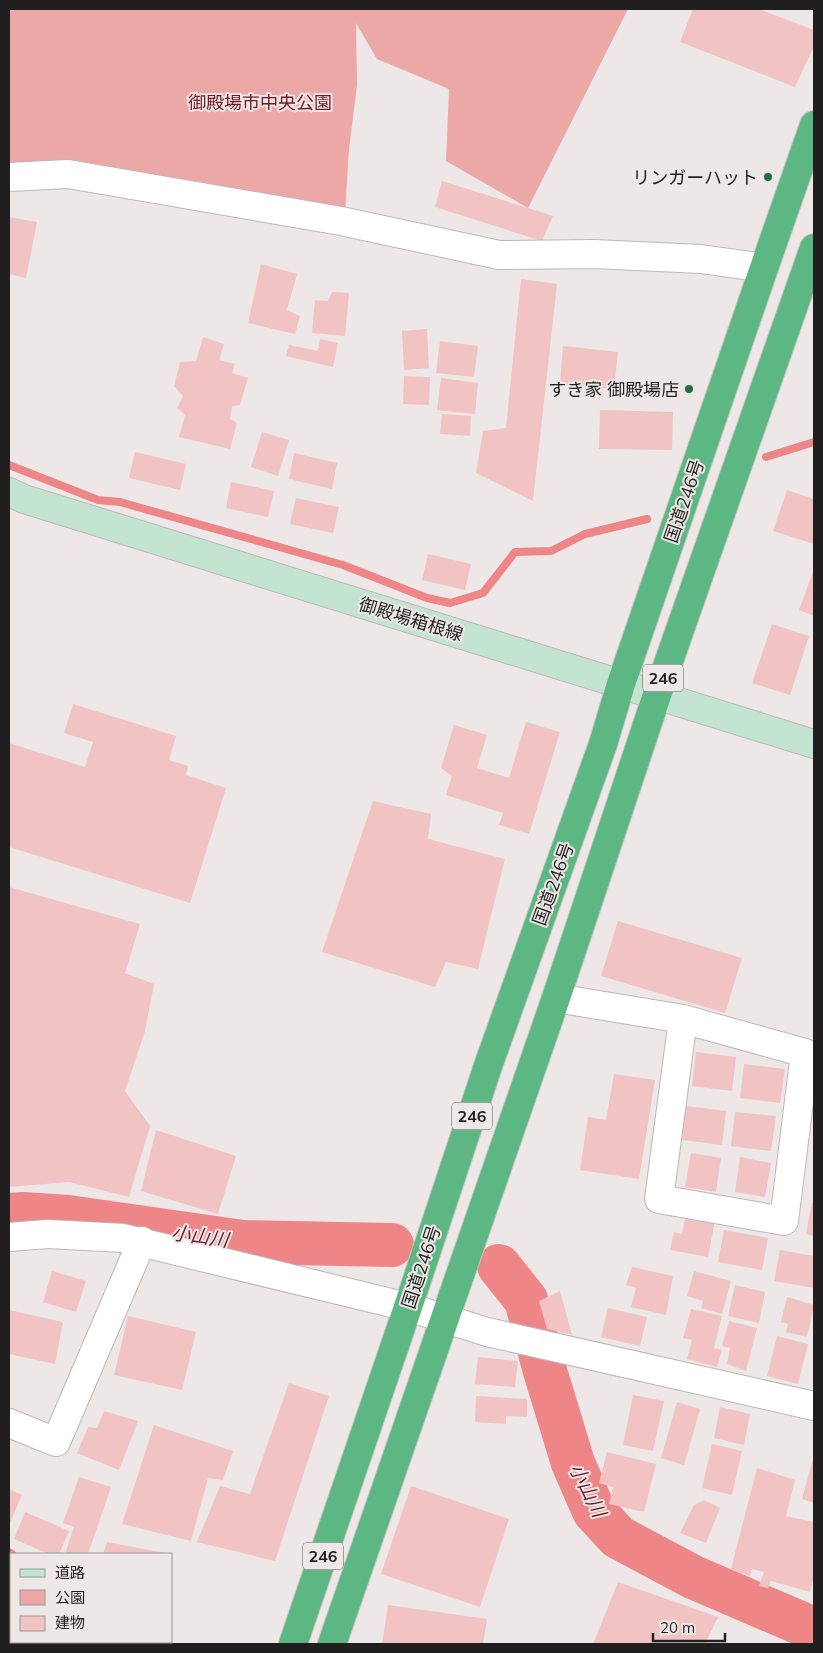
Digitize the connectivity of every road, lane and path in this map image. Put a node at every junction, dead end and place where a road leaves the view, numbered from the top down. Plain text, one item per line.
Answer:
1 (814, 125) edge
2 (9, 177) edge
3 (814, 248) edge
4 (764, 268) junction
5 (809, 280) edge
6 (9, 492) edge
7 (621, 684) junction
8 (657, 695) junction
9 (814, 744) edge
10 (556, 998) junction
11 (683, 1019) junction
12 (9, 1238) edge
13 (142, 1241) junction
14 (408, 1307) junction
15 (445, 1320) junction
16 (814, 1406) edge
17 (9, 1422) edge
18 (293, 1644) edge
19 (332, 1644) edge

1 - 4 highway, 国道246号 / 246
2 - 4 street
3 - 5 highway, 246
4 - 7 highway, 国道246号 / 246
5 - 8 highway, 246
6 - 7 main road, 御殿場箱根線
7 - 8 main road, 御殿場箱根線
7 - 14 highway, 国道246号 / 246
8 - 9 main road, 御殿場箱根線
8 - 10 highway, 246
10 - 11 street
10 - 15 highway, 246
11 - 11 street
12 - 13 street
13 - 14 street
13 - 17 street
14 - 15 street
14 - 18 highway, 国道246号 / 246
15 - 16 street
15 - 19 highway, 246

